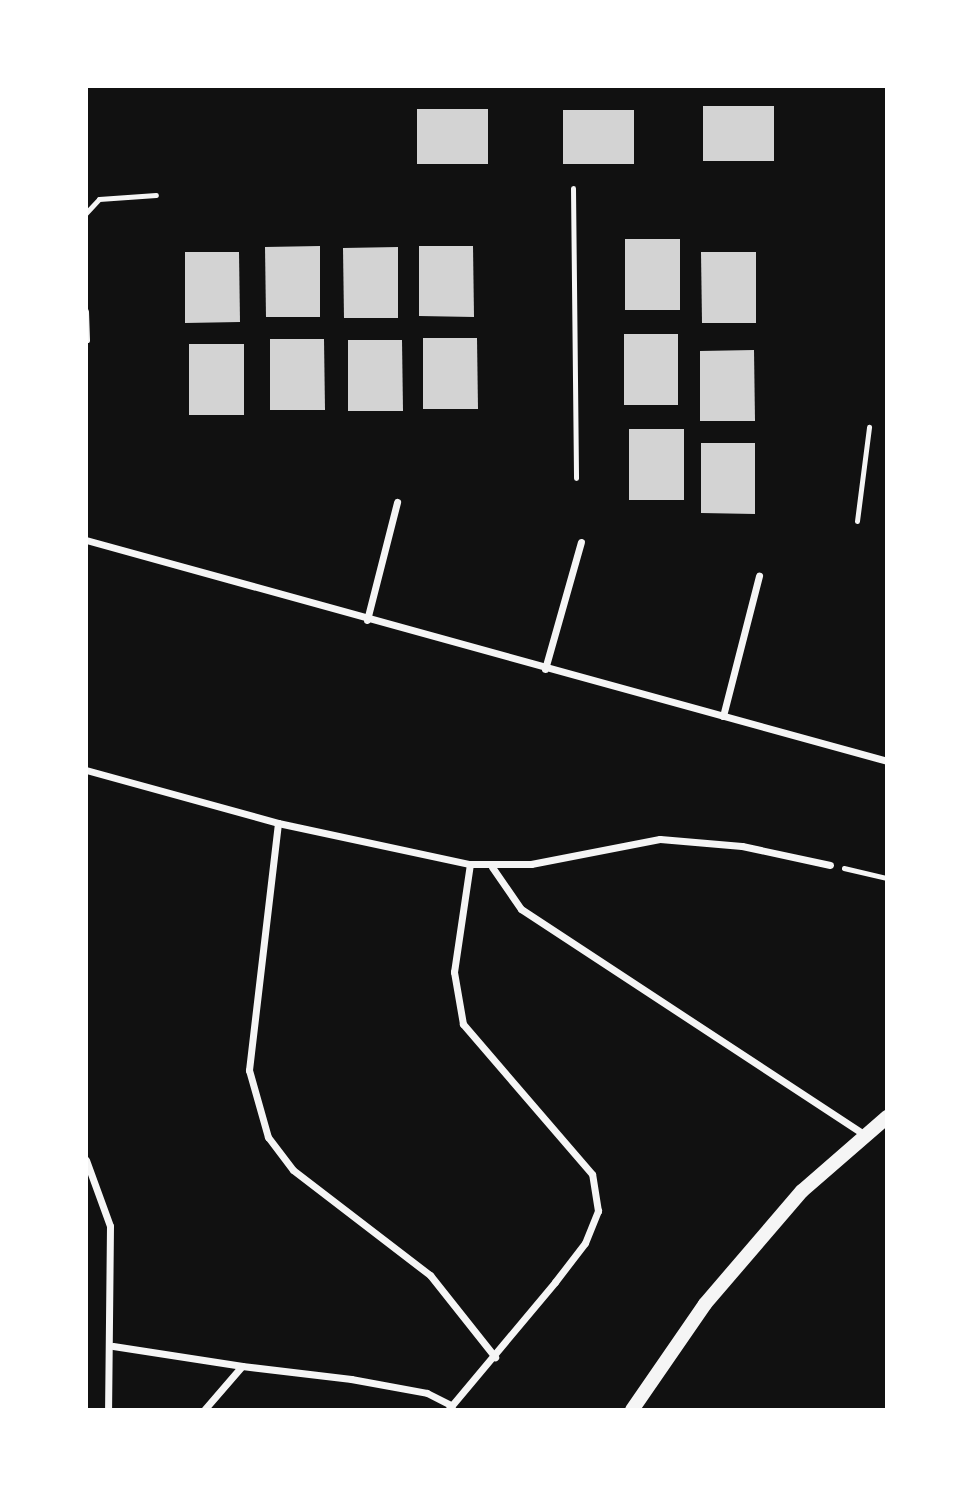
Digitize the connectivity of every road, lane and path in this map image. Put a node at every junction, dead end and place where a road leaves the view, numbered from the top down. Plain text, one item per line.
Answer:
1 (573, 188) dead end
2 (156, 195) dead end
3 (86, 213) edge
4 (86, 311) edge
5 (87, 340) edge
6 (869, 427) dead end
7 (576, 478) dead end
8 (397, 502) dead end
9 (857, 521) dead end
10 (86, 540) edge
11 (581, 542) dead end
12 (759, 576) dead end
13 (367, 620) junction
14 (545, 669) junction
15 (723, 716) junction
16 (887, 761) edge
17 (86, 771) edge
18 (278, 823) junction
19 (470, 864) junction
20 (830, 864) joint
21 (492, 867) junction
22 (887, 878) edge
23 (887, 1117) edge
24 (866, 1137) junction
25 (86, 1160) edge
26 (113, 1346) junction
27 (495, 1357) junction
28 (242, 1366) junction
29 (450, 1408) edge
30 (108, 1410) edge
31 (204, 1410) edge
32 (632, 1410) edge

1 - 7 lane
2 - 3 lane
4 - 5 lane
6 - 9 lane
8 - 13 street
10 - 13 street
11 - 14 street
12 - 15 street
13 - 14 street
14 - 15 street
15 - 16 street
17 - 18 street
18 - 19 street
18 - 27 street
19 - 21 street
19 - 27 street
20 - 21 street
20 - 22 path
21 - 24 street
23 - 24 main road
24 - 32 main road
25 - 26 street
26 - 28 street
26 - 30 street
27 - 29 street
28 - 29 street
28 - 31 street

